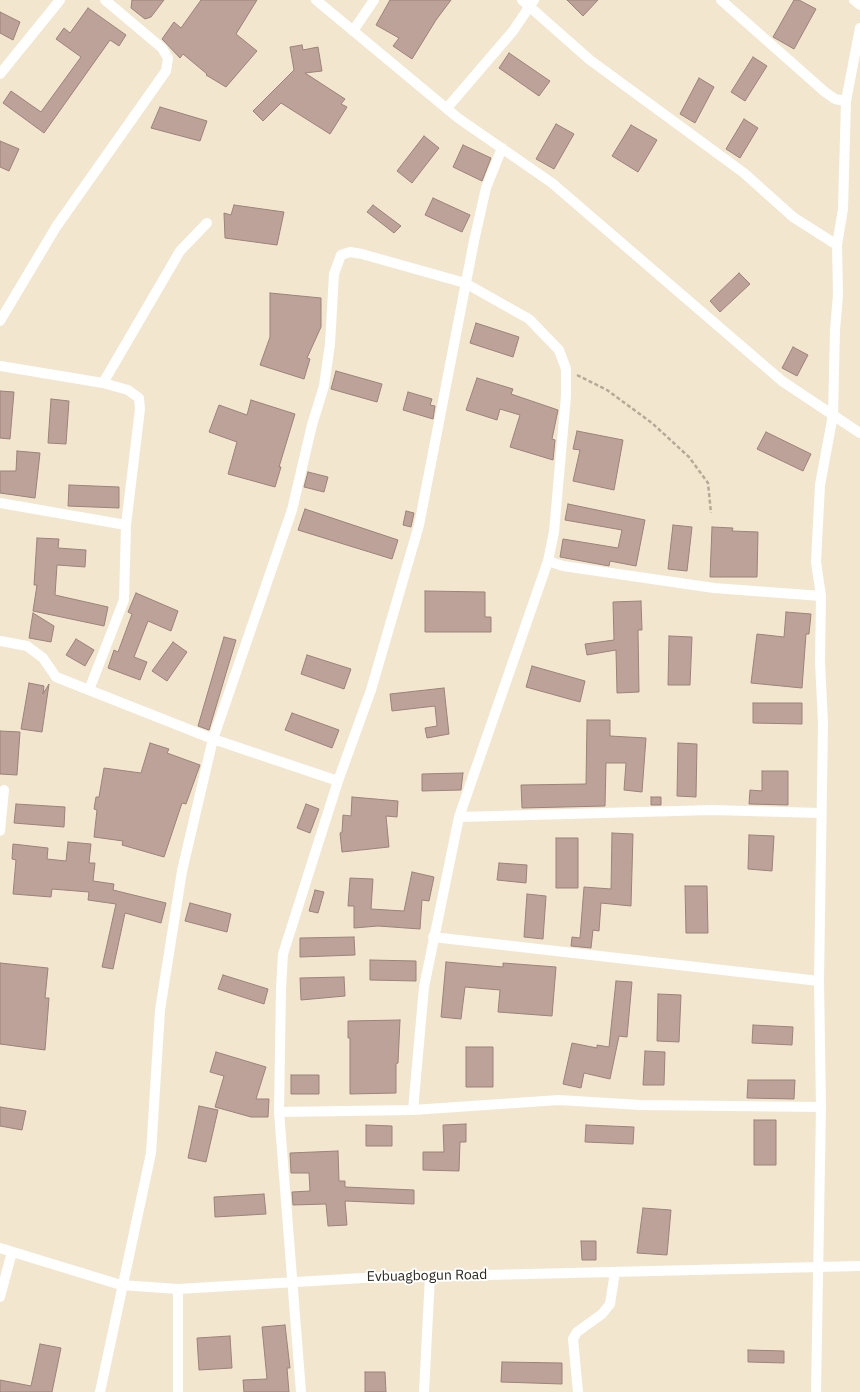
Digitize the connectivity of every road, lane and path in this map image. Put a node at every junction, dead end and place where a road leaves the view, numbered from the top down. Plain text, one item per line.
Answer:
1 (60, 0) edge
2 (105, 0) edge
3 (316, 0) edge
4 (374, 0) edge
5 (721, 0) edge
6 (854, 0) edge
7 (529, 2) edge
8 (860, 5) edge
9 (860, 28) edge
10 (353, 31) junction
11 (0, 74) edge
12 (846, 101) junction
13 (447, 108) junction
14 (502, 148) junction
15 (207, 223) dead end
16 (837, 245) junction
17 (465, 283) junction
18 (0, 321) edge
19 (0, 366) edge
20 (566, 370) junction
21 (103, 383) junction
22 (833, 415) junction
23 (860, 433) edge
24 (0, 503) edge
25 (711, 513) dead end
26 (126, 525) junction
27 (548, 561) junction
28 (821, 596) junction
29 (0, 641) edge
30 (89, 690) junction
31 (213, 739) junction
32 (338, 781) junction
33 (4, 790) dead end
34 (820, 813) junction
35 (459, 817) junction
36 (0, 831) edge
37 (434, 937) junction
38 (819, 981) junction
39 (821, 1107) junction
40 (413, 1110) junction
41 (279, 1112) junction
42 (0, 1248) edge
43 (12, 1252) junction
44 (860, 1266) edge
45 (819, 1267) junction
46 (615, 1272) junction
47 (430, 1276) junction
48 (290, 1282) junction
49 (121, 1285) junction
50 (178, 1289) junction
51 (0, 1297) edge
52 (100, 1392) edge
53 (178, 1392) edge
54 (301, 1392) edge
55 (424, 1392) edge
56 (578, 1392) edge
57 (816, 1392) edge

1 - 11 street
2 - 18 street
3 - 10 street
4 - 10 street
5 - 12 street
6 - 8 street
7 - 13 street
7 - 16 street
9 - 12 street
10 - 13 street
12 - 16 street
13 - 14 street
14 - 17 street
14 - 22 street
15 - 21 street
16 - 22 street
17 - 20 street
17 - 31 street
17 - 32 street
19 - 21 street
20 - 25 path
20 - 27 street
21 - 26 street
22 - 23 street
22 - 28 street
24 - 26 street
26 - 30 street
27 - 28 street
27 - 35 street
28 - 34 street
29 - 30 street
30 - 31 street
31 - 32 street
31 - 49 street
32 - 41 street
33 - 36 street
34 - 35 street
34 - 38 street
35 - 37 street
37 - 38 street
37 - 40 street
38 - 39 street
39 - 40 street
39 - 45 street
40 - 41 street
41 - 48 street
42 - 43 street, Evbuagbogun Road
43 - 49 street, Evbuagbogun Road
43 - 51 street
44 - 45 street, Evbuagbogun Road
45 - 46 street, Evbuagbogun Road
45 - 57 street
46 - 47 street, Evbuagbogun Road
46 - 56 street
47 - 48 street, Evbuagbogun Road
47 - 55 street
48 - 50 street, Evbuagbogun Road
48 - 54 street
49 - 50 street, Evbuagbogun Road
49 - 52 street
50 - 53 street

